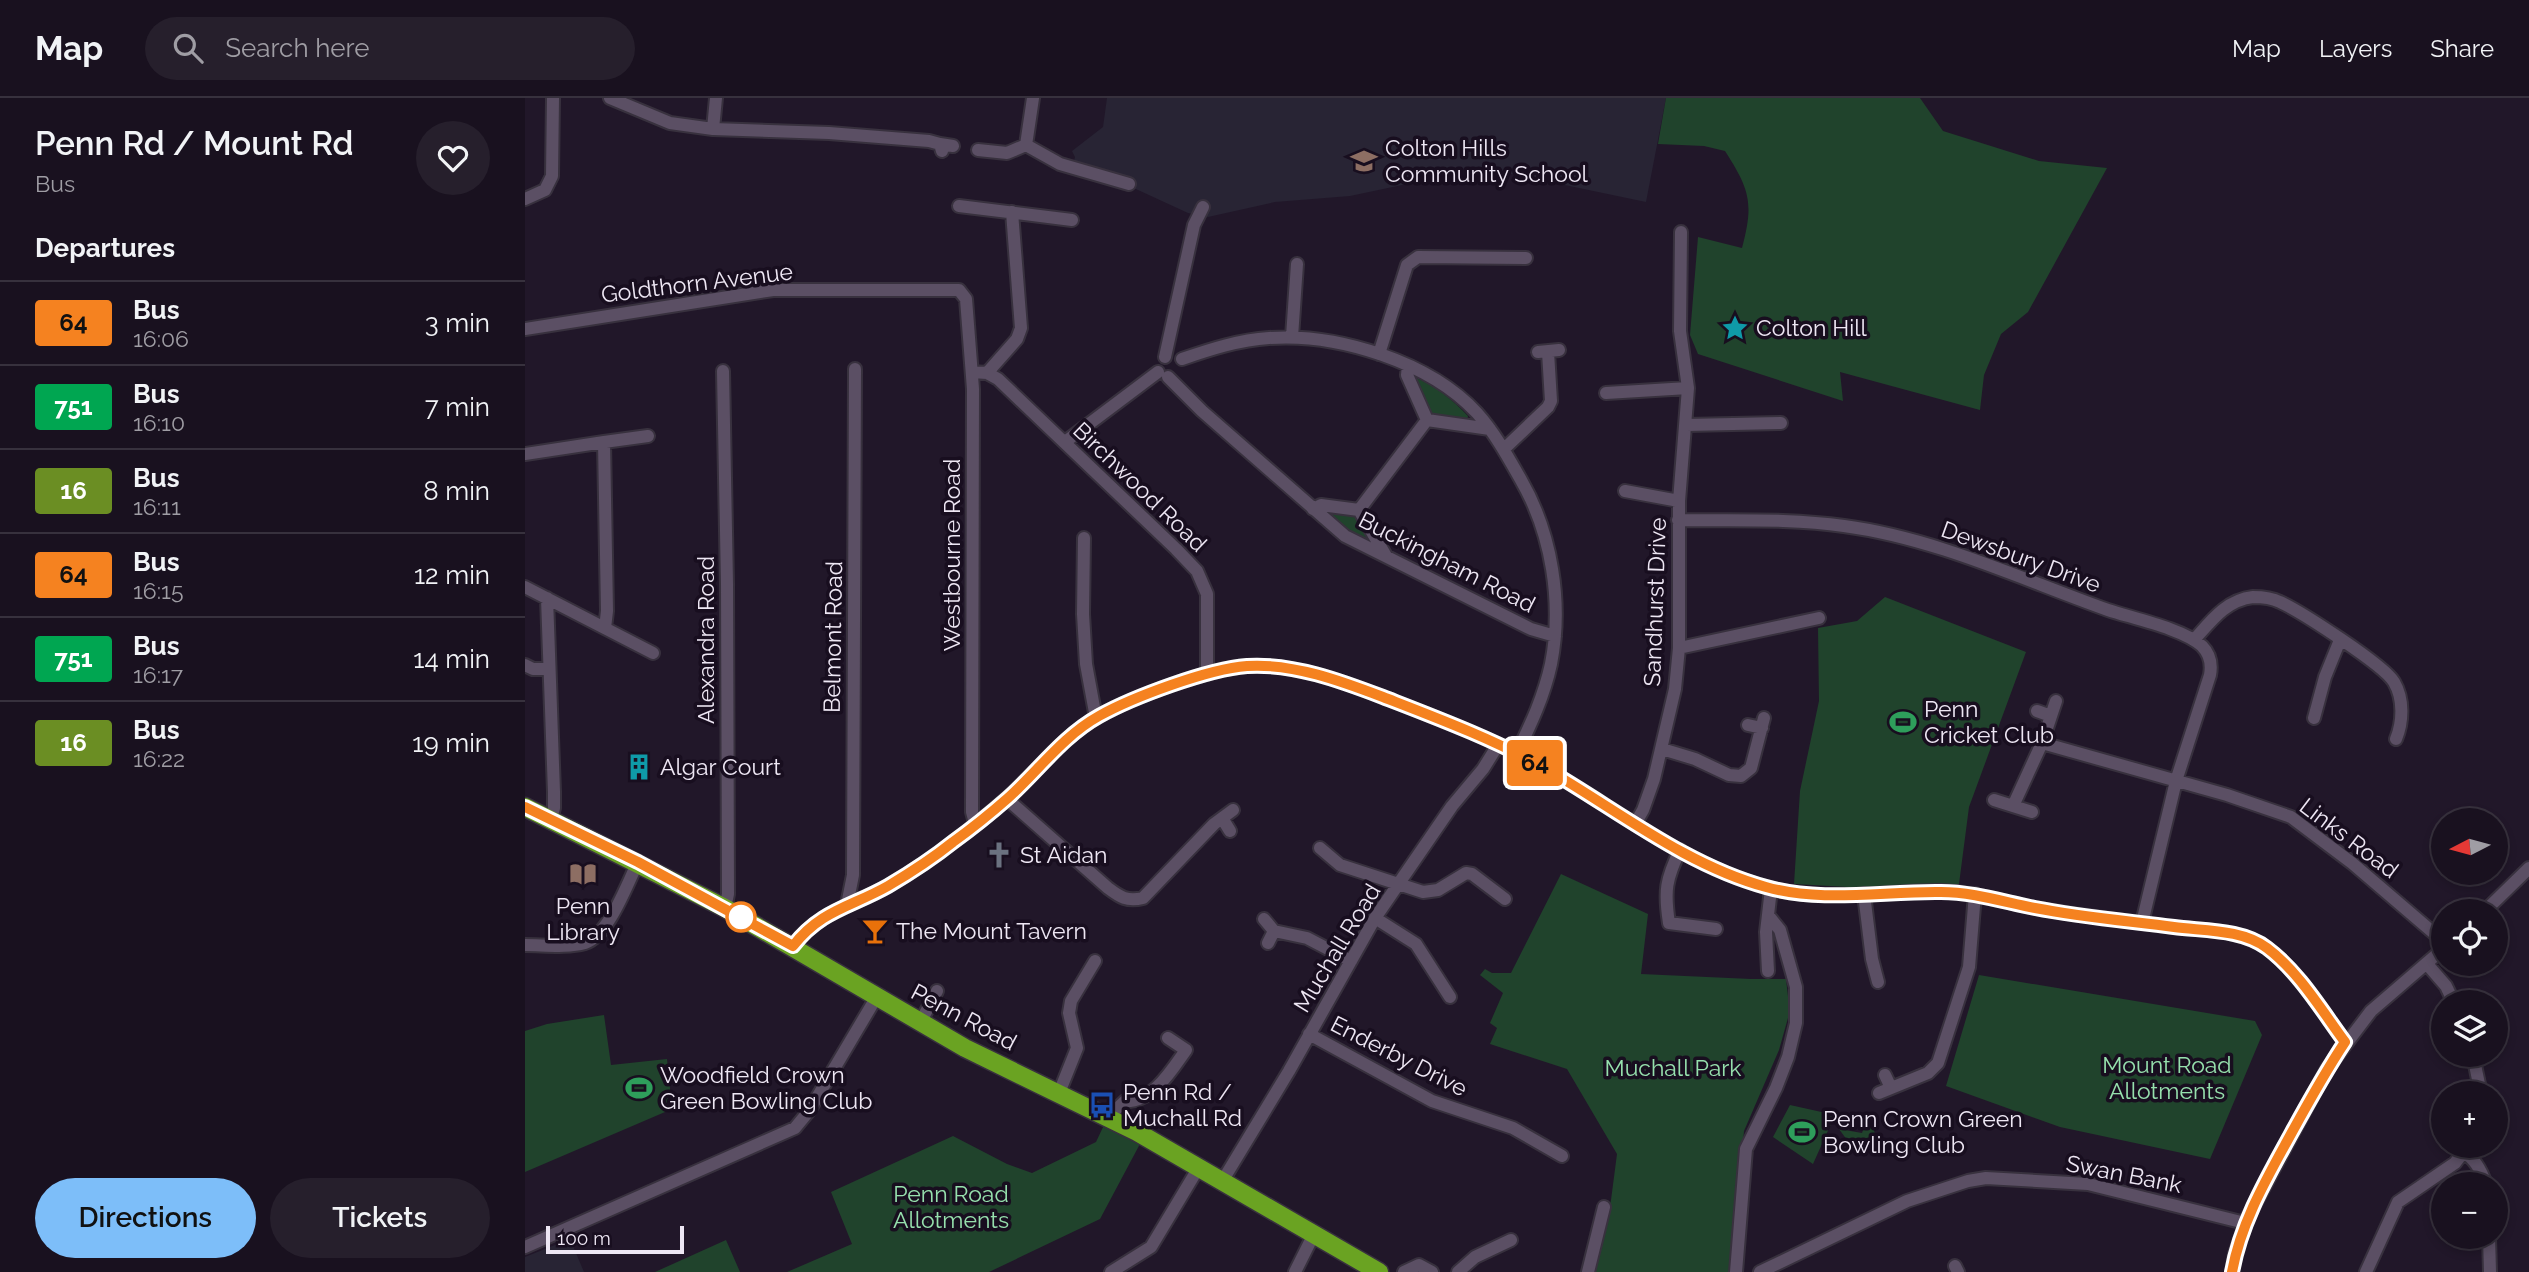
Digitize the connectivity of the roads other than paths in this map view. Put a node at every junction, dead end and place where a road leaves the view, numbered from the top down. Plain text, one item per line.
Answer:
1 (554, 98) edge
2 (610, 98) edge
3 (716, 98) edge
4 (1033, 98) edge
5 (713, 129) junction
6 (1027, 145) junction
7 (945, 147) dead end
8 (978, 150) dead end
9 (1129, 184) dead end
10 (525, 199) edge
11 (959, 206) dead end
12 (1203, 207) dead end
13 (1011, 212) junction
14 (1072, 220) dead end
15 (1681, 232) dead end
16 (1526, 258) dead end
17 (1297, 264) dead end
18 (959, 290) joint
19 (525, 329) edge
20 (1292, 337) junction
21 (1548, 351) dead end
22 (1379, 354) junction
23 (1165, 357) junction
24 (1182, 359) junction
25 (1408, 366) junction
26 (855, 369) dead end
27 (723, 371) dead end
28 (972, 372) junction
29 (988, 373) junction
30 (1163, 374) junction
31 (1613, 388) dead end
32 (1688, 388) junction
33 (1427, 420) junction
34 (1781, 423) dead end
35 (1686, 425) junction
36 (1490, 429) junction
37 (647, 436) dead end
38 (604, 442) junction
39 (1065, 442) junction
40 (1504, 449) junction
41 (525, 454) edge
42 (1679, 500) junction
43 (1636, 506) dead end
44 (1313, 509) junction
45 (1359, 510) junction
46 (1678, 520) junction
47 (1084, 538) dead end
48 (1386, 556) junction
49 (525, 587) edge
50 (547, 598) junction
51 (1819, 618) dead end
52 (605, 628) junction
53 (1555, 636) junction
54 (2194, 640) junction
55 (2340, 640) junction
56 (1679, 648) junction
57 (653, 653) dead end
58 (525, 665) edge
59 (549, 669) junction
60 (1207, 674) junction
61 (2056, 701) dead end
62 (2037, 711) dead end
63 (2051, 716) junction
64 (1096, 718) junction
65 (2314, 718) dead end
66 (1748, 725) dead end
67 (2396, 739) dead end
68 (2042, 743) junction
69 (1498, 745) junction
70 (1662, 749) junction
71 (1517, 753) junction
72 (2176, 781) junction
73 (1007, 799) junction
74 (1994, 800) dead end
75 (2013, 806) junction
76 (525, 807) edge
77 (2032, 812) dead end
78 (551, 819) junction
79 (975, 823) junction
80 (1635, 824) junction
81 (1230, 831) dead end
82 (1320, 848) dead end
83 (1680, 850) junction
84 (638, 862) junction
85 (2529, 868) edge
86 (1400, 884) junction
87 (1771, 889) junction
88 (1864, 894) junction
89 (1975, 894) junction
90 (1505, 899) dead end
91 (2497, 899) edge
92 (848, 905) junction
93 (725, 908) junction
94 (1768, 915) junction
95 (1375, 918) junction
96 (1264, 919) dead end
97 (2142, 923) junction
98 (1716, 929) dead end
99 (2431, 931) edge
100 (525, 945) edge
101 (793, 946) junction
102 (1784, 946) junction
103 (1767, 947) junction
104 (2431, 960) edge
105 (1095, 961) dead end
106 (1350, 961) junction
107 (2427, 964) junction
108 (1768, 971) dead end
109 (1878, 982) dead end
110 (2448, 990) edge
111 (937, 991) dead end
112 (1450, 997) dead end
113 (876, 998) junction
114 (920, 1023) junction
115 (1309, 1034) junction
116 (1168, 1038) dead end
117 (2345, 1042) junction
118 (1885, 1075) dead end
119 (1059, 1093) junction
120 (1108, 1118) junction
121 (1562, 1156) dead end
122 (2459, 1158) edge
123 (1199, 1167) junction
124 (1223, 1180) junction
125 (1604, 1207) dead end
126 (2245, 1223) junction
127 (1314, 1234) junction
128 (1511, 1240) dead end
129 (525, 1247) edge
130 (2489, 1249) edge
131 (1111, 1272) edge
132 (1295, 1272) edge
133 (1379, 1272) edge
134 (1404, 1272) edge
135 (1432, 1272) edge
136 (1458, 1272) edge
137 (1588, 1272) edge
138 (1736, 1272) edge
139 (1760, 1272) edge
140 (2232, 1272) edge
141 (2366, 1272) edge
142 (2490, 1272) edge

1 - 10 street
2 - 5 street
3 - 5 street
4 - 6 street
5 - 7 street
6 - 8 street
6 - 9 street
11 - 13 street
12 - 23 street
13 - 14 street
13 - 29 street
15 - 32 street
16 - 22 street
17 - 20 street
18 - 19 street, Goldthorn Avenue
18 - 28 street, Westbourne Road
20 - 22 street
20 - 24 street
21 - 40 street
22 - 25 street
23 - 24 street
23 - 30 street
24 - 30 street
25 - 33 street
25 - 36 street
26 - 92 street, Belmont Road
27 - 93 street, Alexandra Road
28 - 29 street
28 - 79 street, Westbourne Road
29 - 39 street, Birchwood Road
30 - 39 street
30 - 44 street, Buckingham Road
31 - 32 street
32 - 35 street
33 - 36 street
33 - 45 street
34 - 35 street
35 - 42 street
36 - 40 street
37 - 38 street
38 - 41 street
38 - 52 street
39 - 60 street, Birchwood Road
40 - 53 street
42 - 43 street, Sandhurst Drive
42 - 46 street, Sandhurst Drive
44 - 45 street
44 - 48 street, Buckingham Road
45 - 48 street
46 - 54 street, Dewsbury Drive
46 - 56 street, Sandhurst Drive
47 - 64 street
48 - 53 street, Buckingham Road
49 - 50 street
50 - 52 street
50 - 59 street
51 - 56 street
52 - 57 street
53 - 71 street
54 - 55 street
54 - 72 street
55 - 65 street
55 - 67 street
56 - 70 street, Sandhurst Drive
58 - 59 street
59 - 78 street
60 - 64 street
60 - 69 street
61 - 63 street
62 - 63 street
63 - 68 street
64 - 73 street
66 - 70 street
68 - 72 street, Links Road
68 - 75 street
69 - 71 street
69 - 86 street, Muchall Road
70 - 80 street, Sandhurst Drive
71 - 80 street
72 - 97 street
72 - 99 street, Links Road
73 - 79 street
73 - 81 street
74 - 75 street
75 - 77 street
76 - 78 highway, Penn Road
78 - 84 highway, Penn Road
79 - 92 street
80 - 83 street
82 - 86 street
83 - 87 street
83 - 98 street
84 - 93 highway, Penn Road
84 - 100 street
85 - 91 street
86 - 90 street
86 - 95 street, Muchall Road
87 - 88 street
87 - 94 street
88 - 89 street
88 - 109 street
89 - 97 street
89 - 118 street
92 - 101 street
93 - 101 highway, Penn Road
94 - 102 street
94 - 103 street
95 - 106 street, Muchall Road
95 - 112 street
96 - 106 street
97 - 117 street
101 - 113 highway, Penn Road
102 - 103 street
102 - 138 street
103 - 108 street
104 - 107 street
105 - 119 street
106 - 115 street, Muchall Road
107 - 110 street
107 - 117 street
111 - 114 street
113 - 114 highway, Penn Road
113 - 129 street
114 - 119 highway, Penn Road
115 - 121 street, Enderby Drive
115 - 124 street, Muchall Road
116 - 120 street
117 - 126 street
119 - 120 highway, Penn Road
120 - 123 highway, Penn Road
122 - 141 street
123 - 124 highway, Penn Road
123 - 131 street
124 - 127 highway, Penn Road
125 - 137 street
126 - 139 street, Swan Bank
126 - 140 street
127 - 132 street
127 - 133 highway, Penn Road
128 - 136 street
130 - 142 street
134 - 135 street

